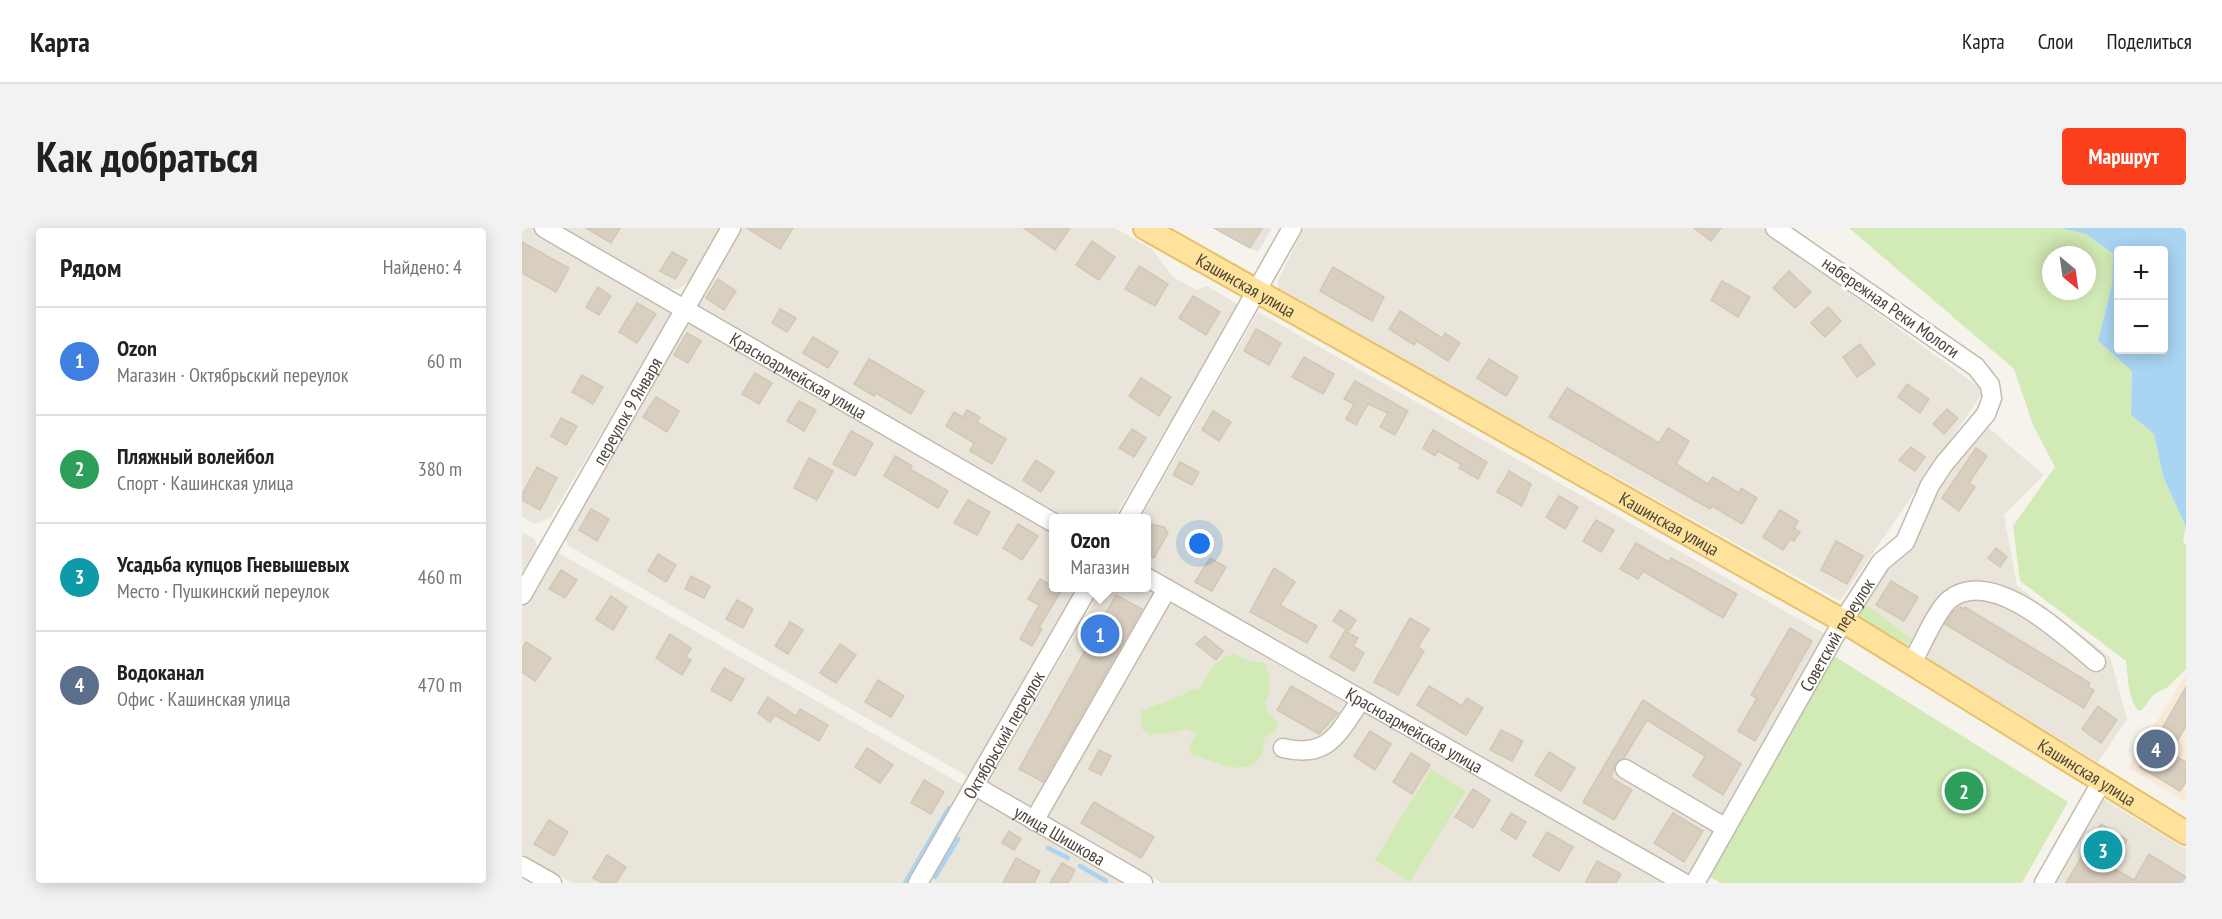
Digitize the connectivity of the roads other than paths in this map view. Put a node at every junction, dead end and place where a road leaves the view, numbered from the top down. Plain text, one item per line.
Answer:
1 (544, 228) edge
2 (730, 228) edge
3 (1144, 228) edge
4 (1292, 228) edge
5 (1775, 228) edge
6 (1256, 292) junction
7 (683, 309) junction
8 (1992, 398) joint
9 (1131, 514) edge
10 (1049, 521) edge
11 (1151, 580) edge
12 (1167, 589) junction
13 (1086, 592) edge
14 (522, 595) edge
15 (1843, 621) junction
16 (2096, 662) dead end
17 (1912, 663) junction
18 (1361, 700) junction
19 (1282, 748) dead end
20 (1625, 769) dead end
21 (2102, 781) junction
22 (975, 786) junction
23 (1035, 821) junction
24 (1726, 828) junction
25 (2186, 832) edge
26 (522, 866) edge
27 (552, 883) edge
28 (918, 883) edge
29 (1143, 883) edge
30 (1684, 883) edge
31 (1695, 883) edge
32 (2044, 883) edge

1 - 7 street, Красноармейская улица
2 - 7 street, переулок 9 Января
3 - 6 main road, Кашинская улица
4 - 6 street
5 - 8 street, набережная Реки Мологи
6 - 9 street
6 - 15 main road, Кашинская улица
7 - 10 street, Красноармейская улица
7 - 14 street, переулок 9 Января
8 - 15 street, Советский переулок
11 - 12 street, Красноармейская улица
12 - 18 street, Красноармейская улица
12 - 23 street
13 - 22 street, Октябрьский переулок
15 - 17 main road, Кашинская улица
15 - 24 street, Советский переулок
16 - 17 street
17 - 21 main road, Кашинская улица
18 - 19 street
18 - 30 street, Красноармейская улица
20 - 24 street
21 - 25 main road, Кашинская улица
21 - 32 street
22 - 23 street, улица Шишкова
22 - 28 street, Октябрьский переулок
23 - 29 street, улица Шишкова
24 - 31 street, Советский переулок
26 - 27 street

